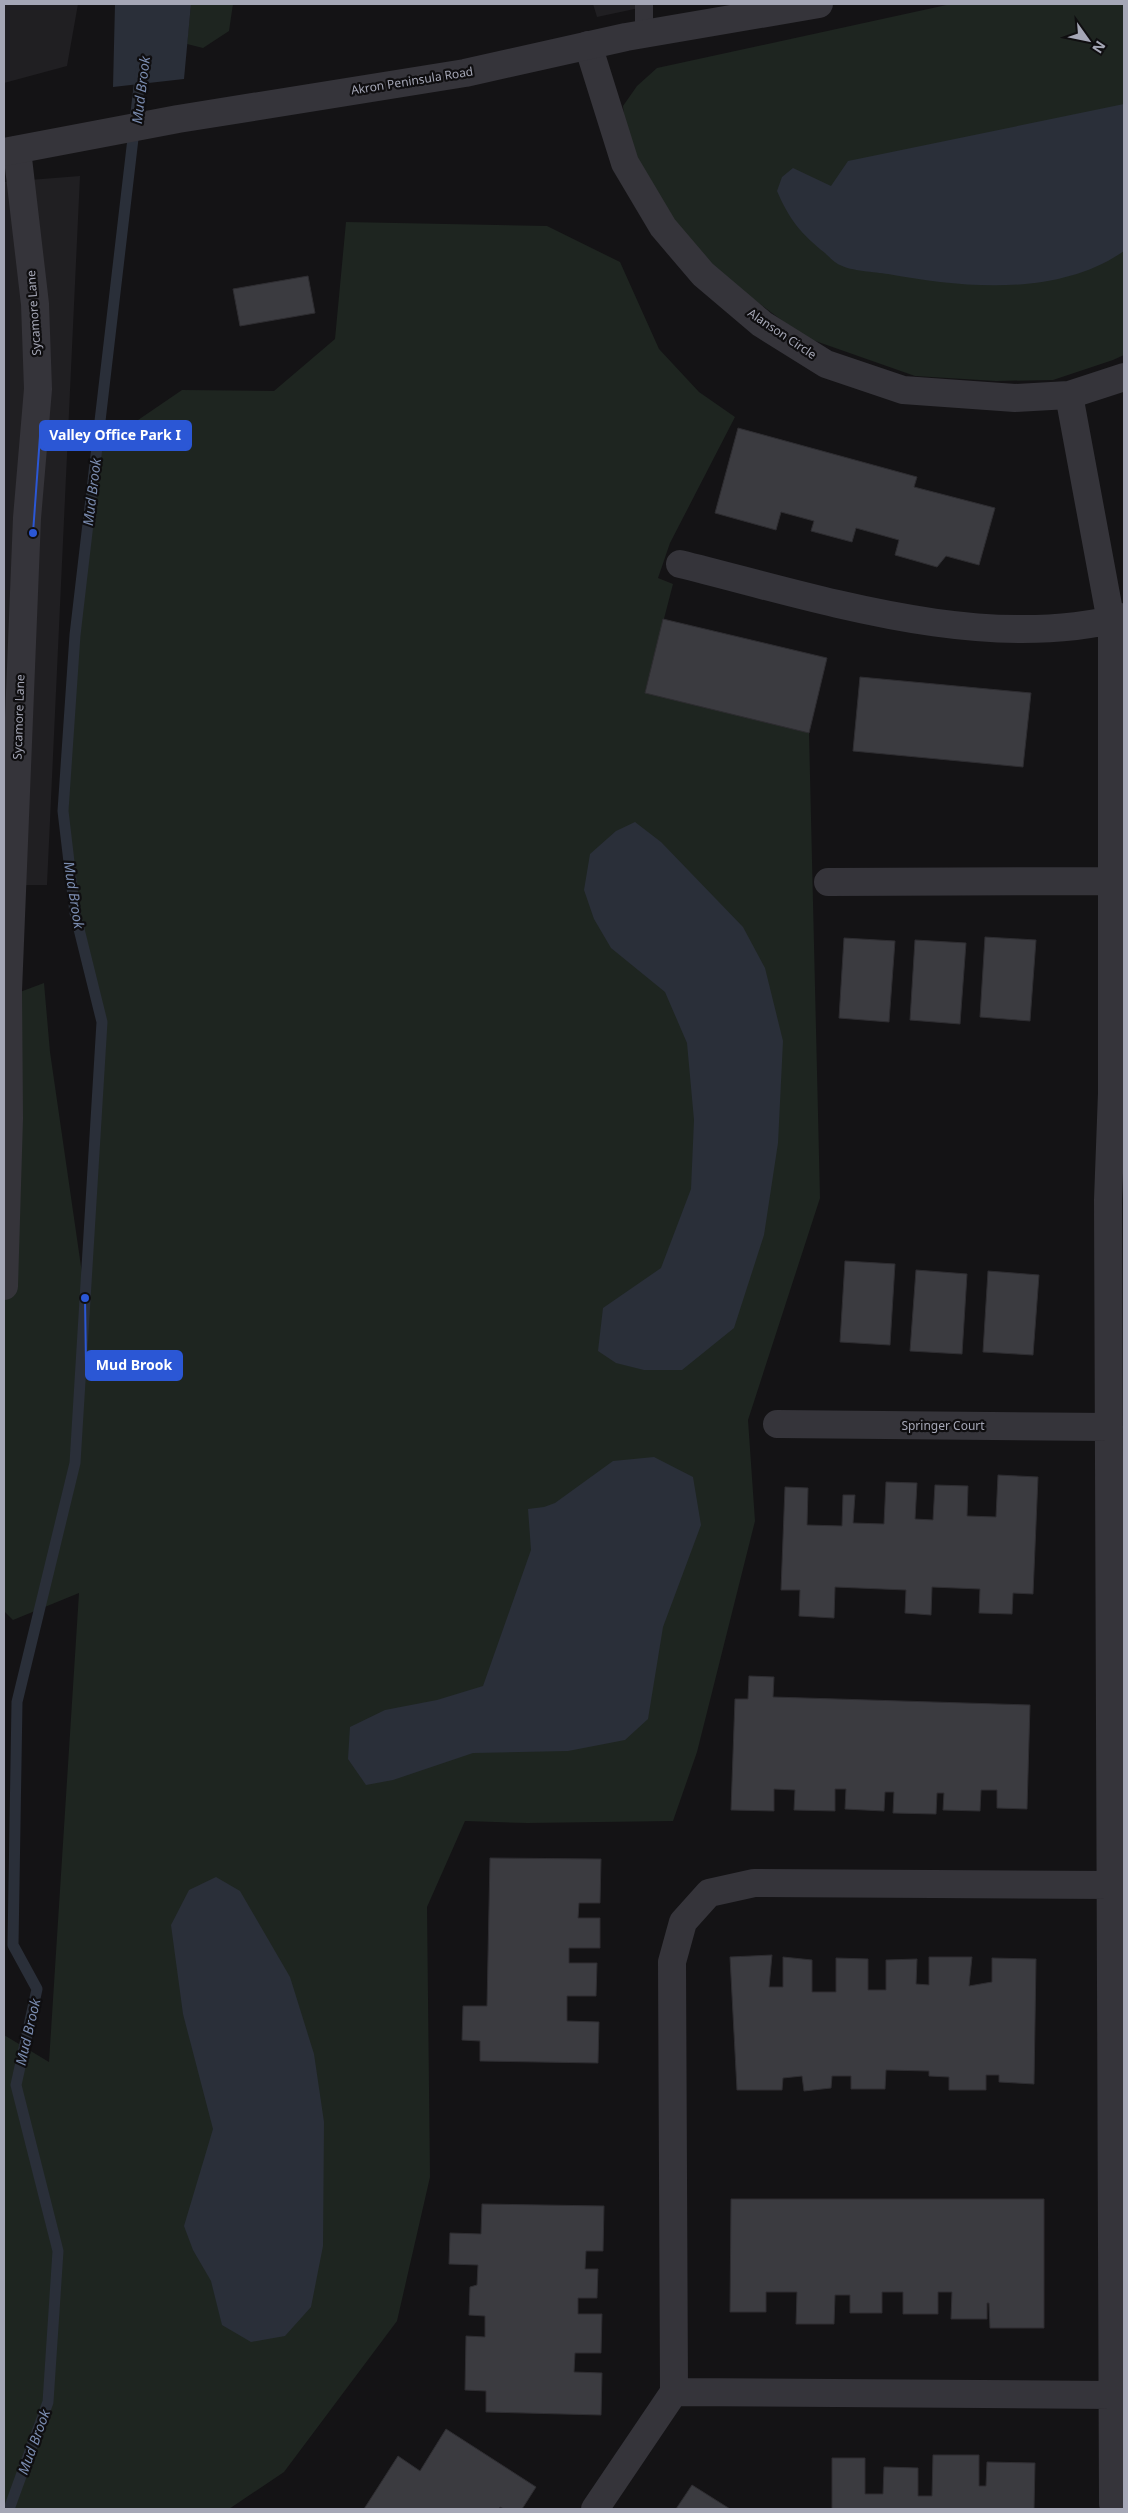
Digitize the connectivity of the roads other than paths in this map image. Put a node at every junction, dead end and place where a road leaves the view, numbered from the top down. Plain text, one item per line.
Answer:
1 (644, 4) edge
2 (818, 4) edge
3 (783, 7) edge
4 (644, 34) junction
5 (588, 45) junction
6 (11, 151) edge
7 (1124, 377) edge
8 (1069, 395) junction
9 (680, 564) dead end
10 (1118, 619) edge
11 (1112, 881) junction
12 (828, 882) dead end
13 (1118, 1093) edge
14 (1116, 1200) edge
15 (4, 1286) edge
16 (777, 1424) dead end
17 (1109, 1427) junction
18 (1111, 1885) junction
19 (1118, 2086) edge
20 (1118, 2194) edge
21 (674, 2392) junction
22 (1112, 2396) junction
23 (1112, 2504) dead end
24 (595, 2509) edge

1 - 4 lane
2 - 3 street, Akron Peninsula Road
3 - 4 street, Akron Peninsula Road
4 - 5 street, Akron Peninsula Road
5 - 6 street, Akron Peninsula Road
5 - 8 street, Alanson Circle
6 - 15 street, Sycamore Lane
7 - 8 street, Alanson Circle
8 - 10 street
9 - 10 street
10 - 11 street
11 - 12 street
11 - 13 street
13 - 14 street
14 - 17 street
16 - 17 street, Springer Court
17 - 18 street
18 - 19 street
18 - 21 street
19 - 20 street
20 - 22 street
21 - 22 street
21 - 24 street
22 - 23 street

